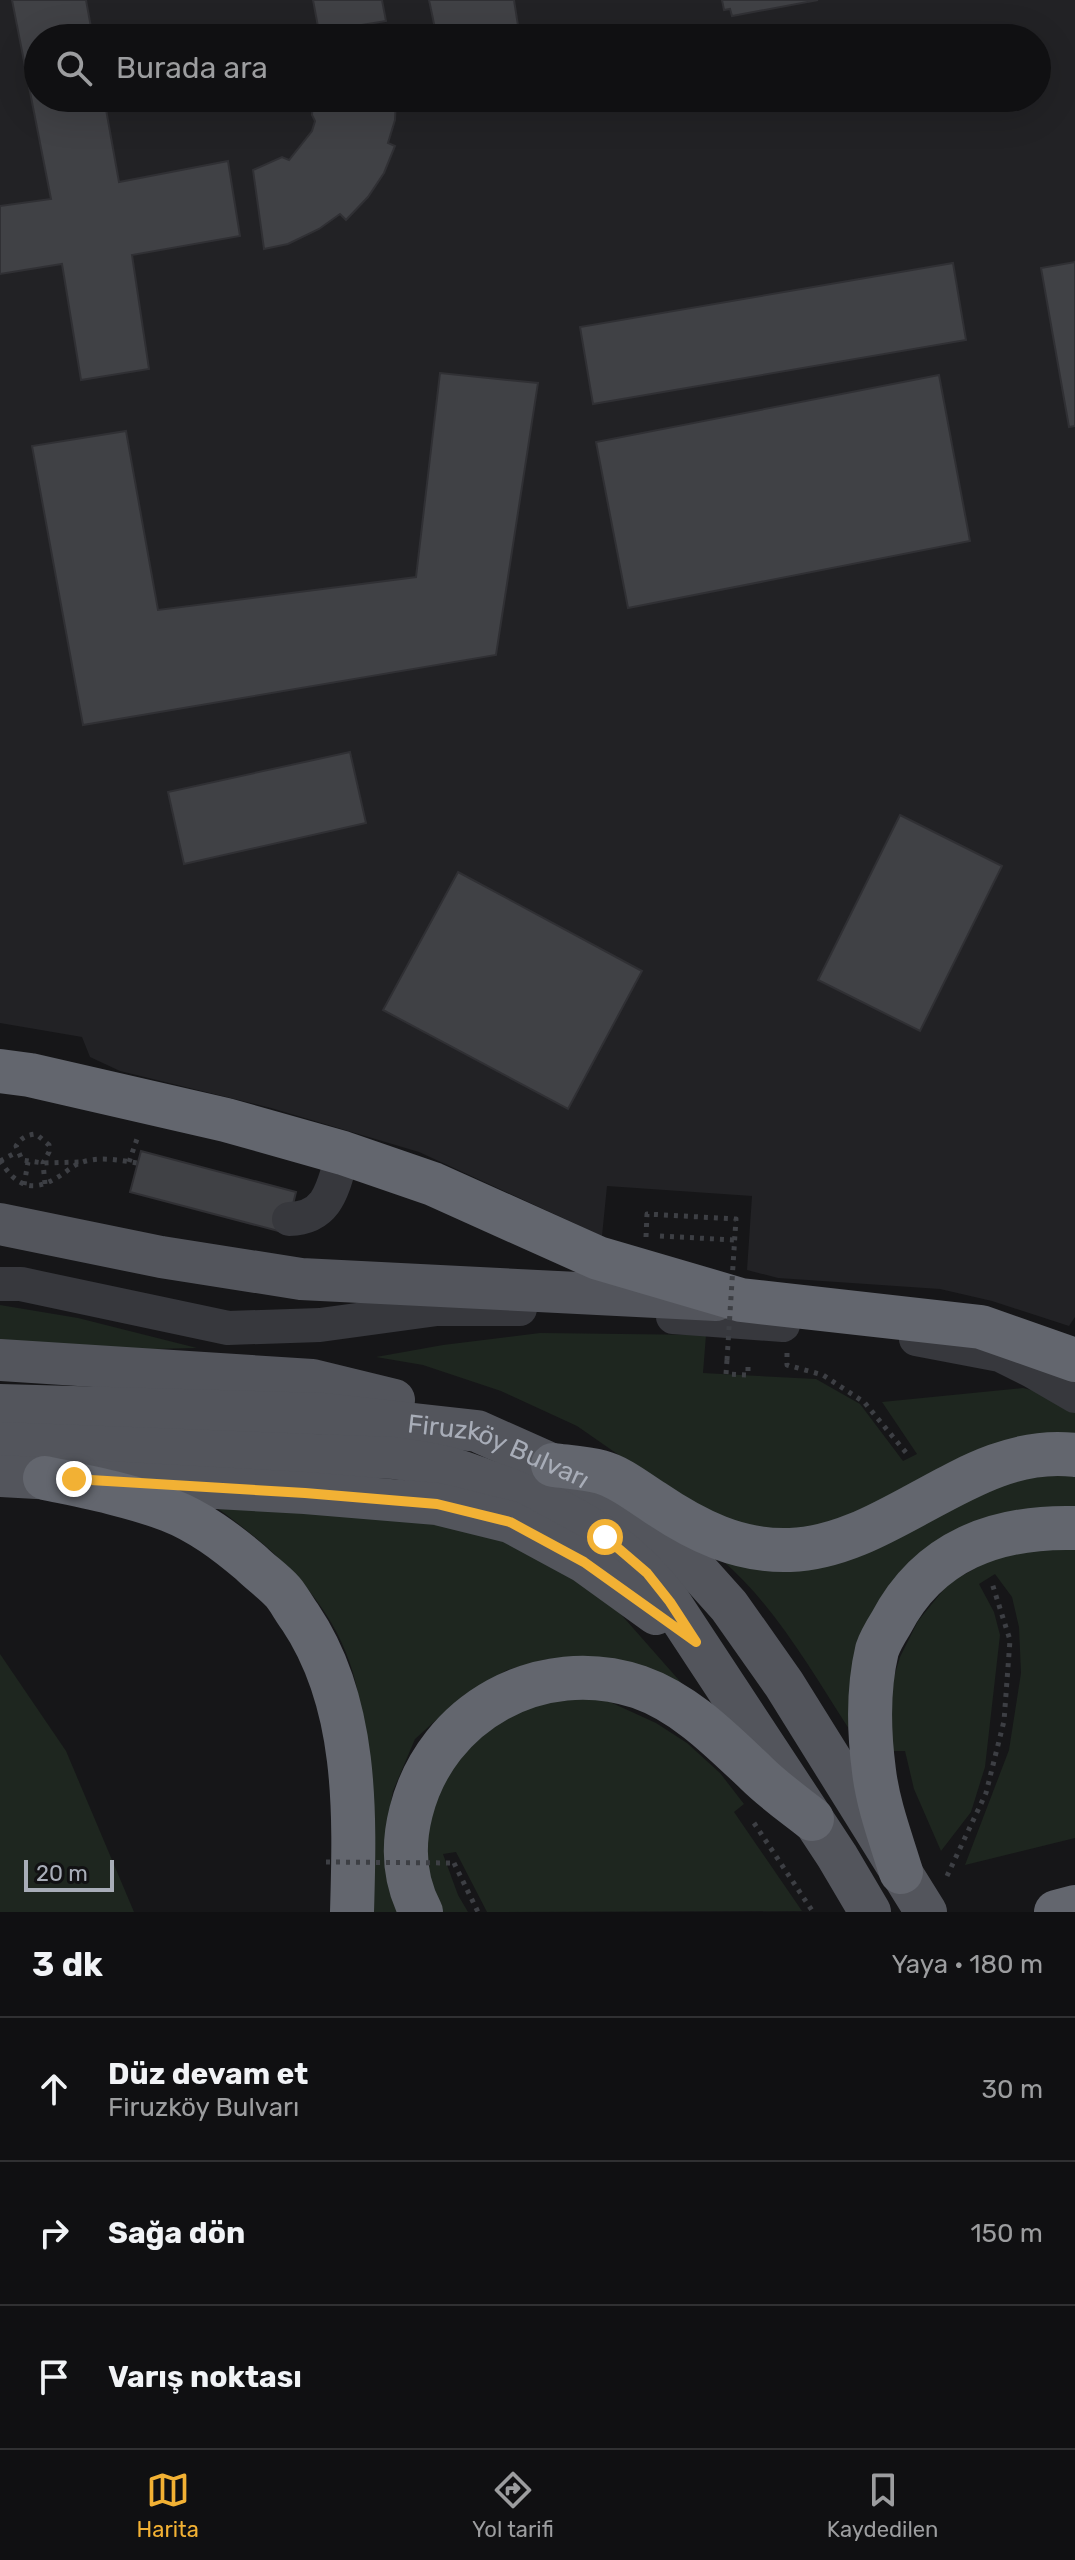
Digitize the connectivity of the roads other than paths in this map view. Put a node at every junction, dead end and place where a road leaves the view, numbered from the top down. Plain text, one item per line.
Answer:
1 (0, 1071) edge
2 (343, 1153) junction
3 (289, 1219) dead end
4 (0, 1224) edge
5 (0, 1284) edge
6 (741, 1300) junction
7 (0, 1360) edge
8 (1075, 1360) edge
9 (1075, 1396) edge
10 (0, 1405) edge
11 (477, 1431) junction
12 (0, 1443) edge
13 (1075, 1455) edge
14 (553, 1465) junction
15 (0, 1476) edge
16 (45, 1478) junction
17 (1075, 1528) edge
18 (696, 1642) junction
19 (812, 1819) junction
20 (901, 1872) junction
21 (934, 1898) edge
22 (1075, 1907) edge
23 (352, 1912) edge
24 (421, 1912) edge
25 (870, 1912) edge
26 (1056, 1912) edge

1 - 2 highway
2 - 3 lane
2 - 6 highway
4 - 6 main road
5 - 9 lane
6 - 8 highway
7 - 11 main road
10 - 11 main road, Firuzköy Bulvarı
11 - 14 main road, Firuzköy Bulvarı
12 - 18 main road, Firuzköy Bulvarı
13 - 14 highway
14 - 20 main road, Firuzköy Bulvarı
15 - 16 main road
16 - 18 main road
16 - 23 highway
17 - 20 highway
18 - 19 main road, Firuzköy Bulvarı
19 - 24 highway
19 - 25 main road, Firuzköy Bulvarı
20 - 21 main road, Firuzköy Bulvarı
22 - 26 highway

